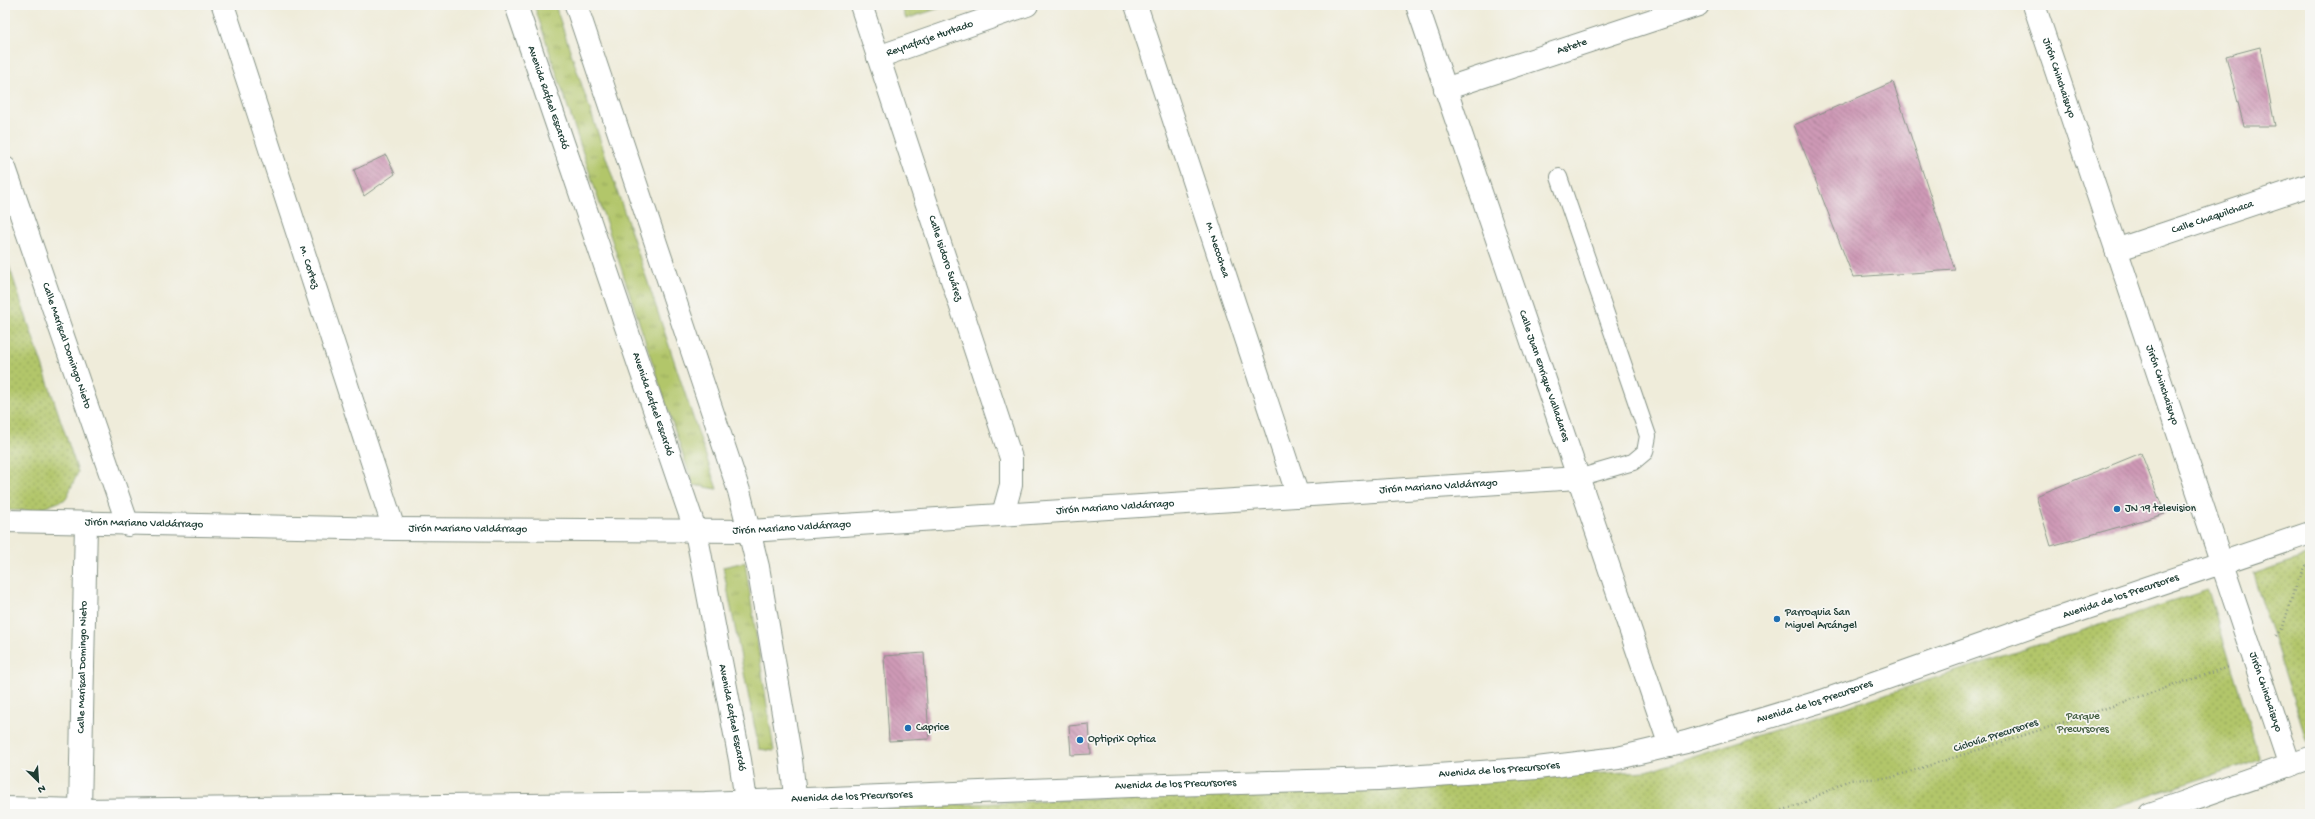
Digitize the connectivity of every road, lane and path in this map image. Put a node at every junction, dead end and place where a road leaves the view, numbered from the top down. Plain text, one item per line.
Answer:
1 (223, 5) edge
2 (516, 5) edge
3 (576, 5) edge
4 (861, 5) edge
5 (1027, 5) edge
6 (1136, 5) edge
7 (1417, 5) edge
8 (1698, 5) edge
9 (2034, 5) edge
10 (878, 57) junction
11 (1445, 89) junction
12 (5, 168) edge
13 (1559, 177) dead end
14 (2310, 185) edge
15 (2116, 250) junction
16 (1578, 478) junction
17 (1298, 496) junction
18 (1003, 514) junction
19 (5, 521) edge
20 (86, 523) junction
21 (128, 524) junction
22 (394, 529) junction
23 (750, 531) junction
24 (696, 532) junction
25 (2310, 533) edge
26 (2310, 561) edge
27 (2221, 563) junction
28 (2254, 657) junction
29 (1670, 746) junction
30 (2310, 758) edge
31 (2290, 766) junction
32 (797, 806) edge
33 (747, 807) edge
34 (5, 808) edge
35 (80, 810) junction
36 (1771, 814) edge
37 (2150, 814) edge

1 - 22 street, M. Cortez
2 - 24 street, Avenida Rafael Escardó
3 - 23 street
4 - 10 street, Calle Isidoro Suárez
5 - 10 street, Reynafarje Hurtado
6 - 17 street, M. Necochea
7 - 11 street, Calle Juan Enrique Valladares
8 - 11 street, Astete
9 - 15 street, Jirón Chinchaisuyo
10 - 18 street, Calle Isidoro Suárez
11 - 16 street, Calle Juan Enrique Valladares
12 - 21 street, Calle Mariscal Domingo Nieto
13 - 16 lane
14 - 15 street, Calle Chaquilchaca
15 - 27 street, Jirón Chinchaisuyo
16 - 17 street, Jirón Mariano Valdárrago
16 - 29 street, Calle Juan Enrique Valladares
17 - 18 street, Jirón Mariano Valdárrago
18 - 23 street, Jirón Mariano Valdárrago
19 - 20 street, Jirón Mariano Valdárrago
20 - 21 street, Jirón Mariano Valdárrago
20 - 35 street, Calle Mariscal Domingo Nieto
21 - 22 street, Jirón Mariano Valdárrago
22 - 24 street, Jirón Mariano Valdárrago
23 - 24 street, Jirón Mariano Valdárrago
23 - 32 street
24 - 33 street, Avenida Rafael Escardó
25 - 27 street, Avenida de los Precursores
26 - 28 path, Ciclovía Precursores
27 - 28 street, Jirón Chinchaisuyo
27 - 29 street, Avenida de los Precursores
28 - 31 street, Jirón Chinchaisuyo
28 - 36 path, Ciclovía Precursores
29 - 32 street, Avenida de los Precursores
30 - 31 street
31 - 37 street
32 - 33 street, Avenida de los Precursores
33 - 35 street, Avenida de los Precursores
34 - 35 street, Avenida de los Precursores

